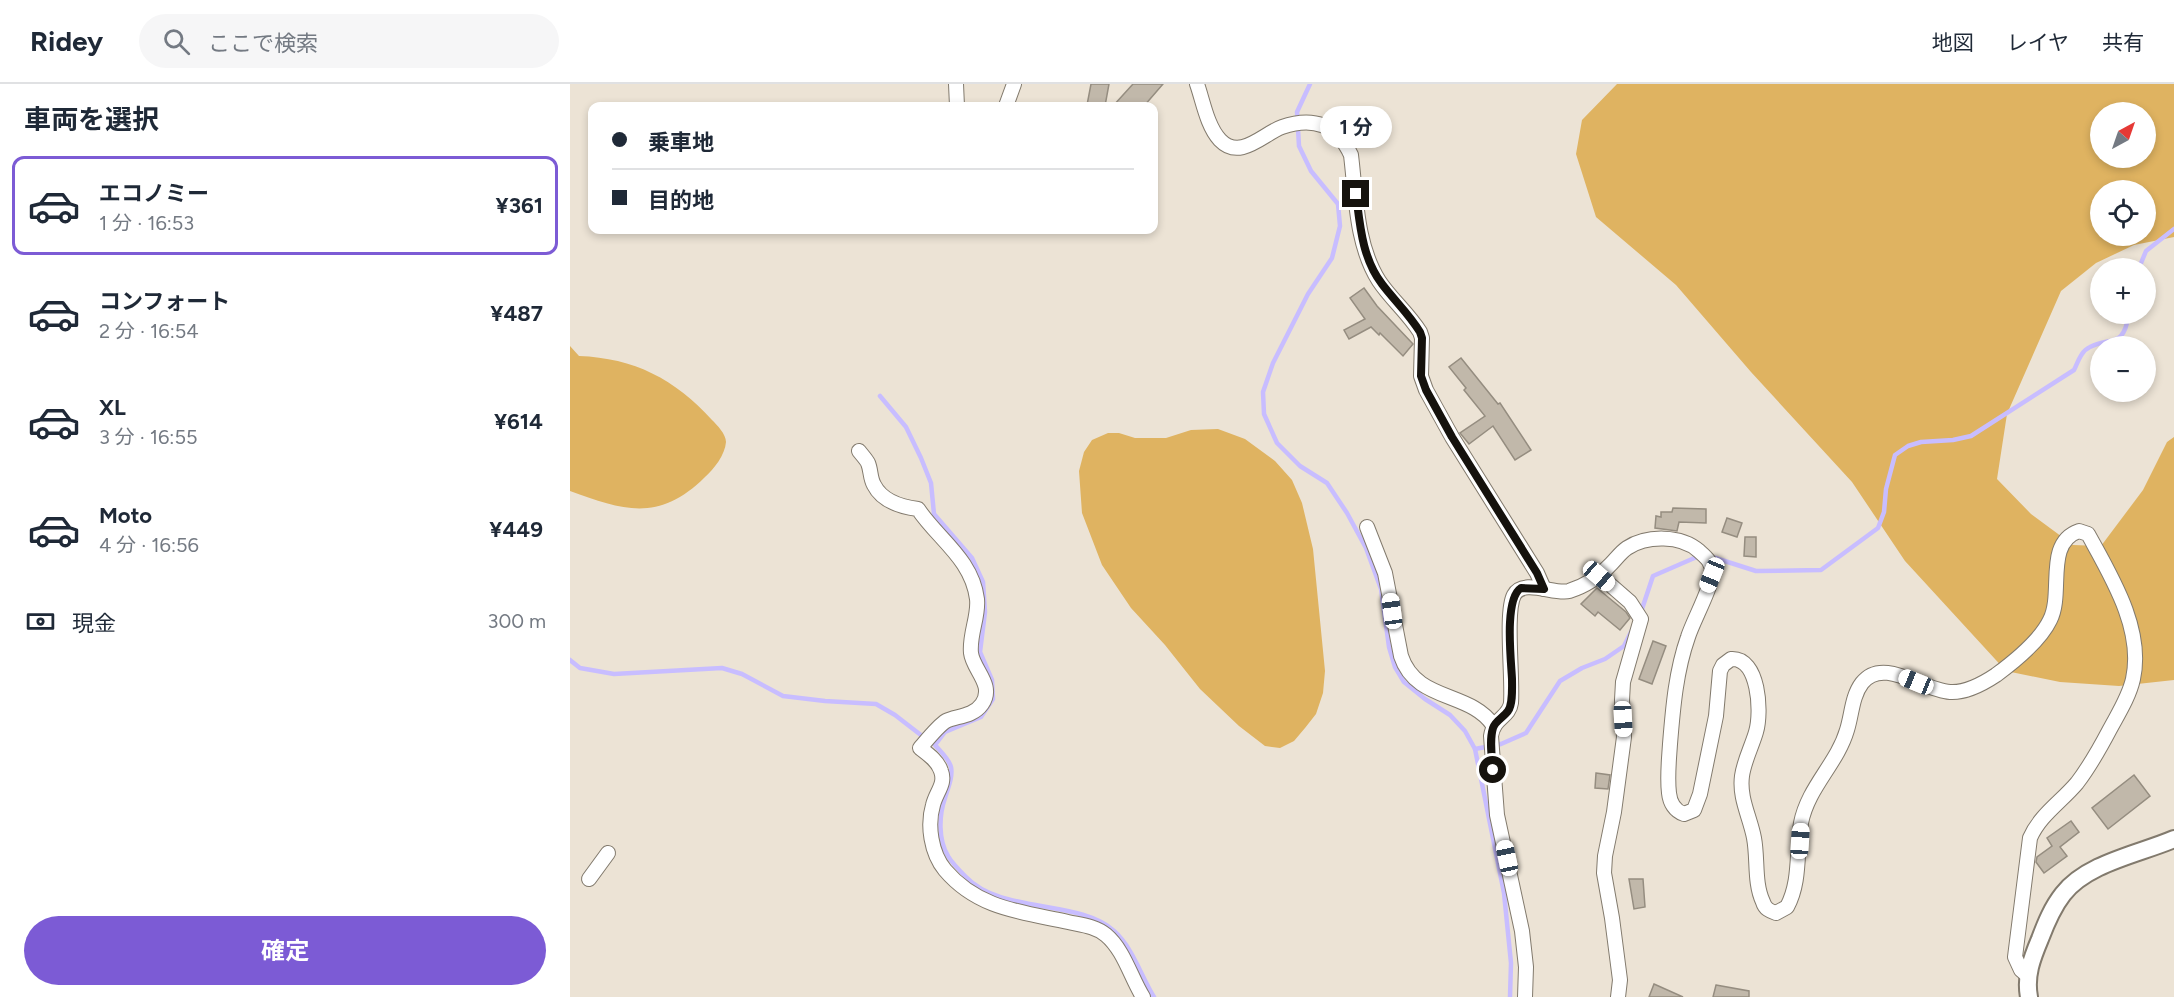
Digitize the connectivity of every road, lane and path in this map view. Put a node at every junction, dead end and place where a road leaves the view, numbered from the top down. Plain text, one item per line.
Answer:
1 (956, 84) edge
2 (1014, 84) edge
3 (1197, 84) edge
4 (957, 102) edge
5 (1007, 102) edge
6 (859, 451) dead end
7 (1366, 526) dead end
8 (1599, 576) junction
9 (1544, 589) junction
10 (1492, 731) junction
11 (2174, 839) edge
12 (608, 853) dead end
13 (589, 879) dead end
14 (2028, 976) junction
15 (1143, 997) edge
16 (1525, 997) edge
17 (1618, 997) edge
18 (2029, 997) edge

1 - 4 street
2 - 5 street
3 - 9 street
6 - 15 street
7 - 10 street
8 - 9 street
8 - 14 street
8 - 17 street
9 - 10 street
10 - 16 street
11 - 14 street
12 - 13 street
14 - 18 street

